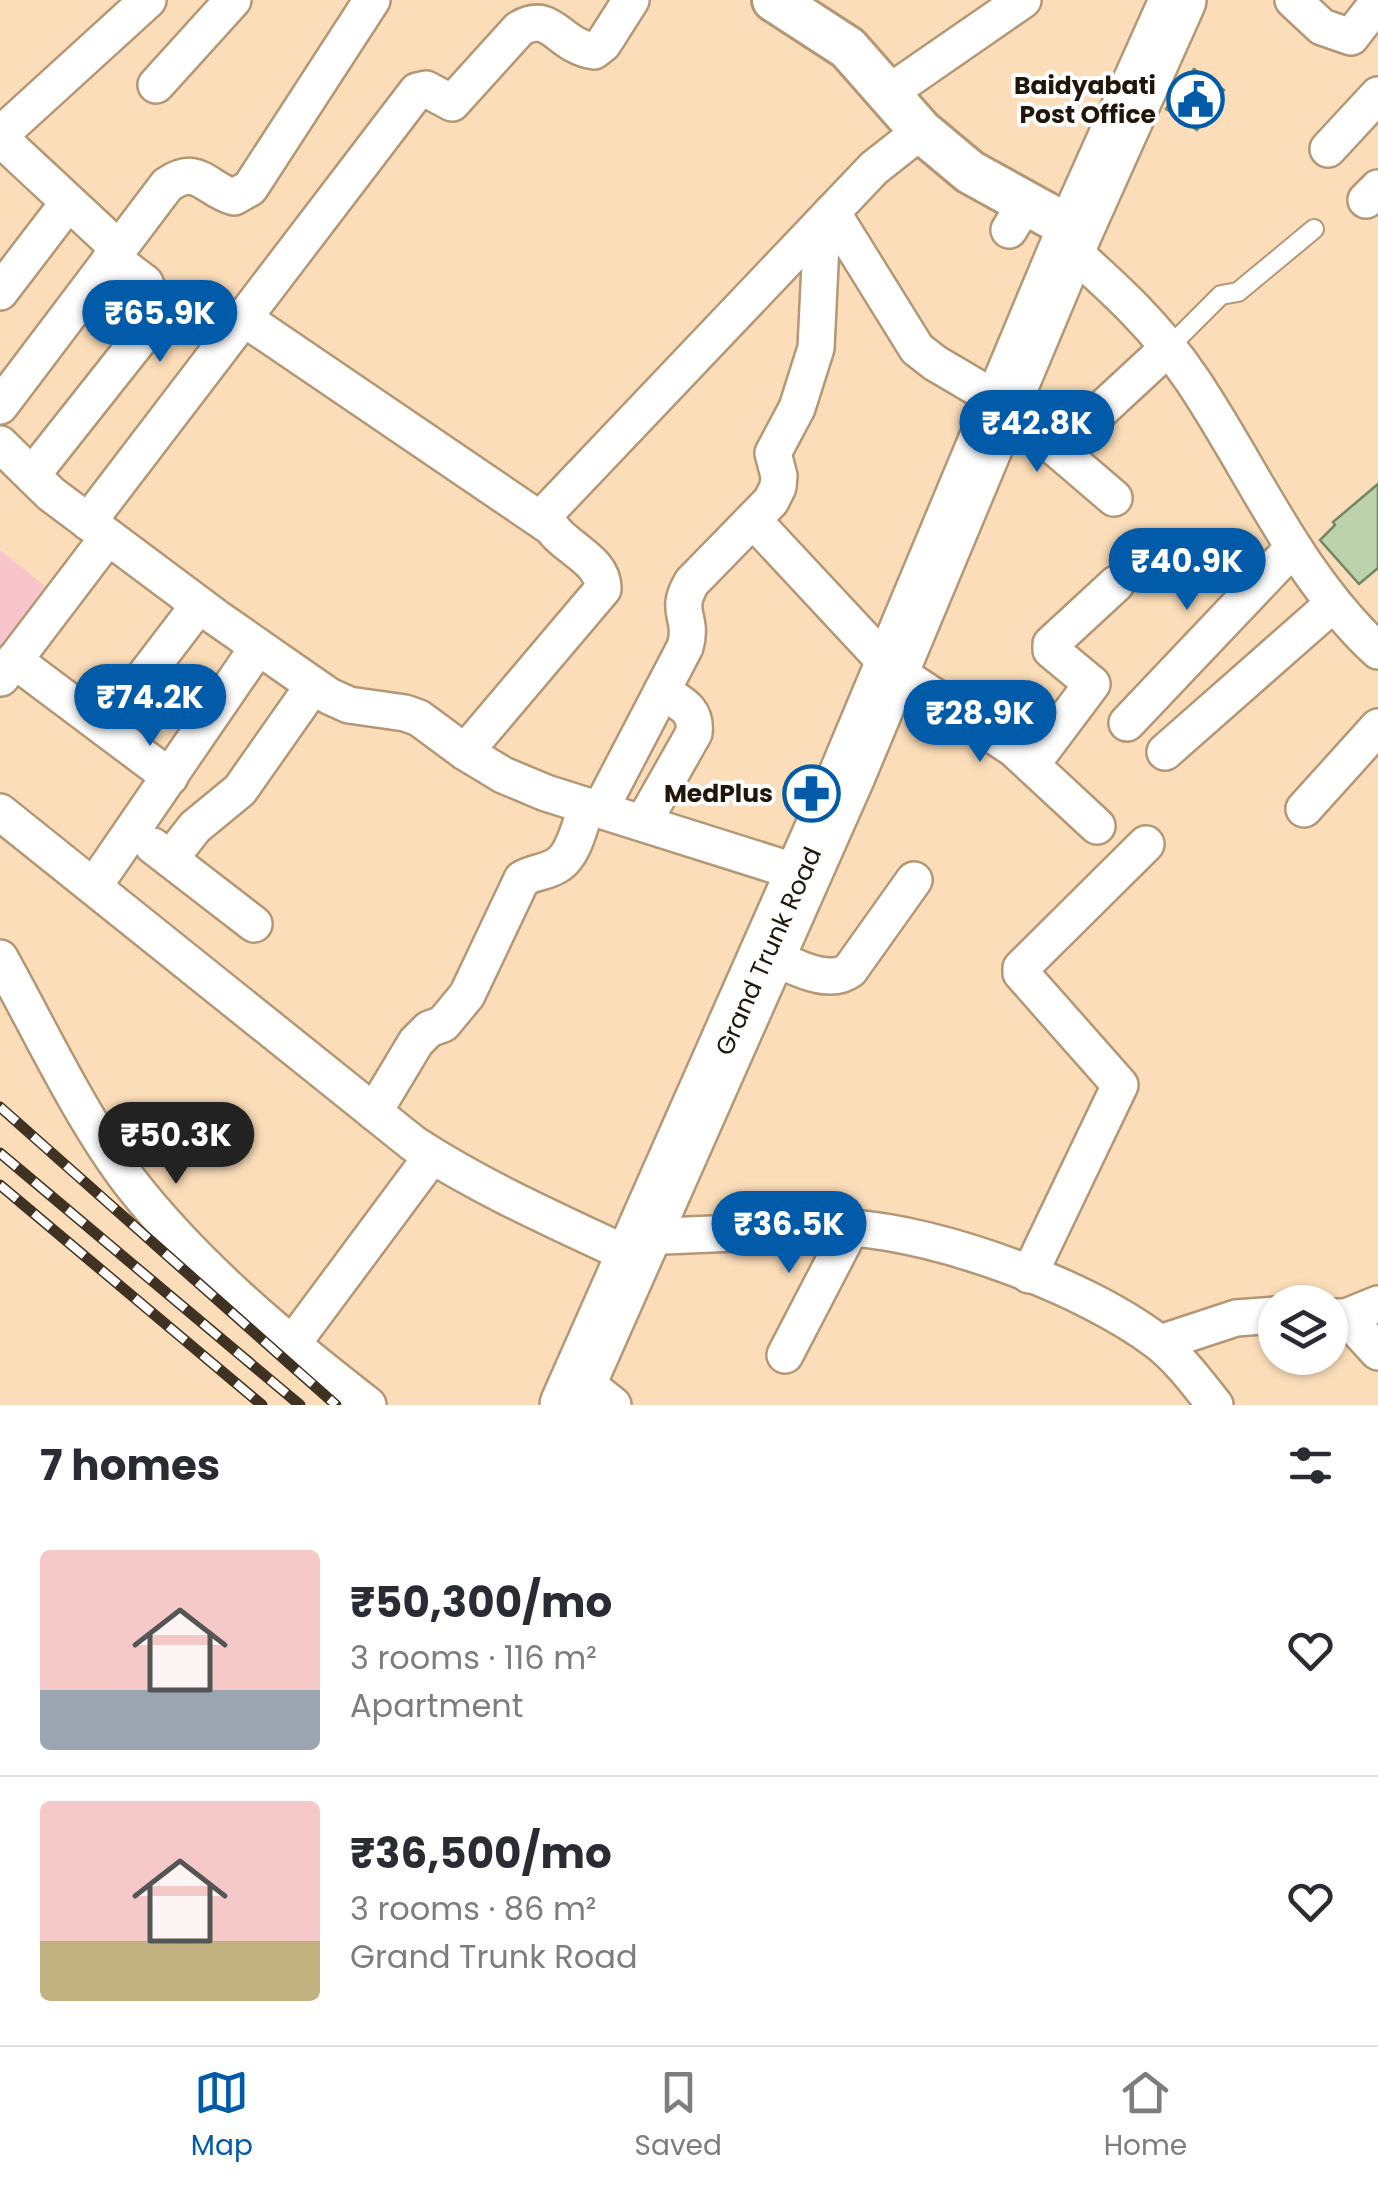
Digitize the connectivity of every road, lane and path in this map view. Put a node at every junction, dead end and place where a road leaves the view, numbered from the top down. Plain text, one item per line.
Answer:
1 (233, 0) edge
2 (372, 0) edge
3 (631, 0) edge
4 (774, 0) edge
5 (1023, 0) edge
6 (1178, 0) edge
7 (1293, 0) edge
8 (1378, 2) edge
9 (132, 4) edge
10 (156, 85) dead end
11 (890, 92) junction
12 (1378, 95) edge
13 (921, 131) junction
14 (0, 136) edge
15 (1328, 149) dead end
16 (68, 204) junction
17 (827, 218) junction
18 (1314, 229) dead end
19 (1072, 238) junction
20 (114, 252) junction
21 (0, 292) edge
22 (242, 317) junction
23 (1168, 348) junction
24 (1003, 403) junction
25 (0, 406) edge
26 (0, 444) edge
27 (1058, 450) junction
28 (32, 475) junction
29 (1114, 498) dead end
30 (753, 520) junction
31 (548, 525) junction
32 (98, 529) junction
33 (1294, 548) junction
34 (1116, 584) dead end
35 (1333, 604) junction
36 (199, 605) junction
37 (258, 647) junction
38 (1378, 650) edge
39 (891, 668) junction
40 (7, 670) edge
41 (314, 686) junction
42 (662, 691) junction
43 (1127, 724) dead end
44 (1378, 727) edge
45 (105, 728) junction
46 (465, 752) junction
47 (1165, 752) dead end
48 (1032, 764) junction
49 (170, 777) junction
50 (593, 808) junction
51 (1304, 809) dead end
52 (0, 812) edge
53 (643, 824) junction
54 (1098, 826) dead end
55 (133, 830) junction
56 (1146, 844) dead end
57 (170, 859) junction
58 (803, 874) junction
59 (914, 880) dead end
60 (94, 886) junction
61 (254, 924) dead end
62 (767, 954) junction
63 (0, 958) edge
64 (374, 1112) junction
65 (432, 1156) junction
66 (851, 1228) junction
67 (638, 1247) junction
68 (1029, 1274) junction
69 (1351, 1312) edge
70 (1258, 1316) edge
71 (293, 1343) junction
72 (1160, 1344) junction
73 (1378, 1352) edge
74 (785, 1355) dead end
75 (587, 1396) edge
76 (368, 1405) edge
77 (1215, 1405) edge

1 - 10 street
2 - 20 street
3 - 22 street
4 - 11 street
5 - 11 street
6 - 19 main road, Grand Trunk Road
7 - 8 street
9 - 14 street
11 - 13 street
12 - 15 street
13 - 17 street
13 - 19 street
14 - 16 street
16 - 20 street
16 - 21 street
17 - 24 street
17 - 30 street
17 - 31 street
18 - 23 lane
19 - 23 street
19 - 24 main road, Grand Trunk Road
20 - 25 street
20 - 28 street
22 - 31 street
22 - 32 street
23 - 27 street
23 - 33 street
24 - 27 street
24 - 39 main road, Grand Trunk Road
26 - 28 street
27 - 29 street
28 - 32 street
30 - 39 street
30 - 42 street
31 - 46 street
32 - 36 street
32 - 40 street
33 - 35 street
33 - 43 street
34 - 48 street
35 - 38 street
35 - 47 street
36 - 37 street
36 - 45 street
37 - 41 street
37 - 49 street
39 - 48 street
39 - 58 main road, Grand Trunk Road
40 - 45 street
41 - 46 street
41 - 57 street
42 - 50 street
42 - 53 street
44 - 51 street
45 - 49 street
46 - 50 street
48 - 54 street
49 - 55 street
50 - 53 street
50 - 64 street
52 - 60 street
53 - 58 street
55 - 57 street
55 - 60 street
56 - 68 street
57 - 61 street
58 - 62 main road, Grand Trunk Road
59 - 62 street
60 - 64 street
62 - 67 main road, Grand Trunk Road
63 - 71 street
64 - 65 street
65 - 67 street
65 - 71 street
66 - 67 street
66 - 68 street
66 - 74 street
67 - 75 main road, Grand Trunk Road
68 - 72 street
69 - 73 street
70 - 72 street
71 - 76 street
72 - 77 street

